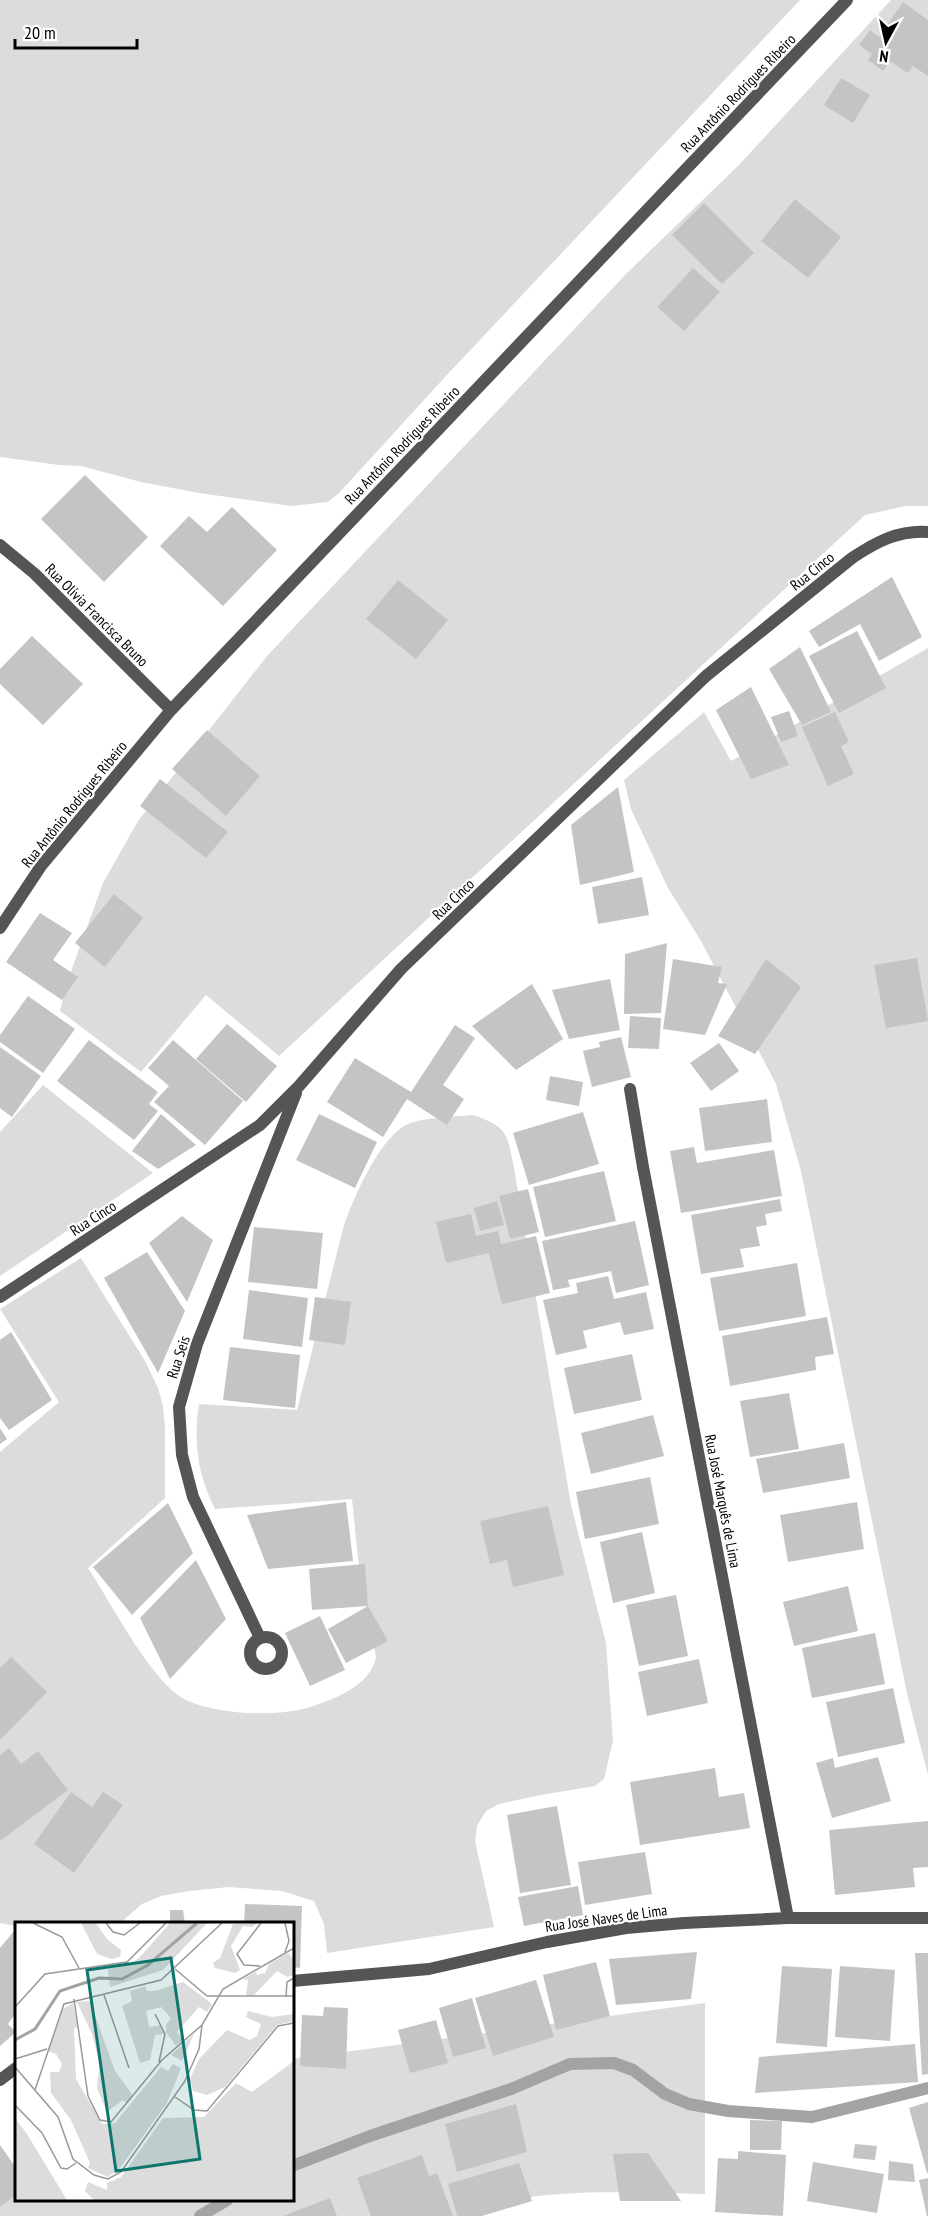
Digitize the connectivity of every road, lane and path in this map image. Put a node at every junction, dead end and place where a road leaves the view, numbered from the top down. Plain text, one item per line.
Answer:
1 (847, 0) edge
2 (928, 532) edge
3 (0, 545) edge
4 (171, 710) junction
5 (0, 928) edge
6 (299, 1086) junction
7 (630, 1089) dead end
8 (0, 1297) edge
9 (260, 1638) dead end
10 (788, 1918) junction
11 (928, 1918) edge
12 (294, 1981) edge
13 (15, 2069) edge
14 (0, 2080) edge

1 - 4 street, Rua Antônio Rodrigues Ribeiro
2 - 6 street, Rua Cinco
3 - 4 street, Rua Olívia Francisca Bruno
4 - 5 street, Rua Antônio Rodrigues Ribeiro
6 - 8 street, Rua Cinco
6 - 9 street, Rua Seis
7 - 10 street, Rua José Marquês de Lima
10 - 11 street, Rua José Naves de Lima
10 - 12 street, Rua José Naves de Lima
13 - 14 street

